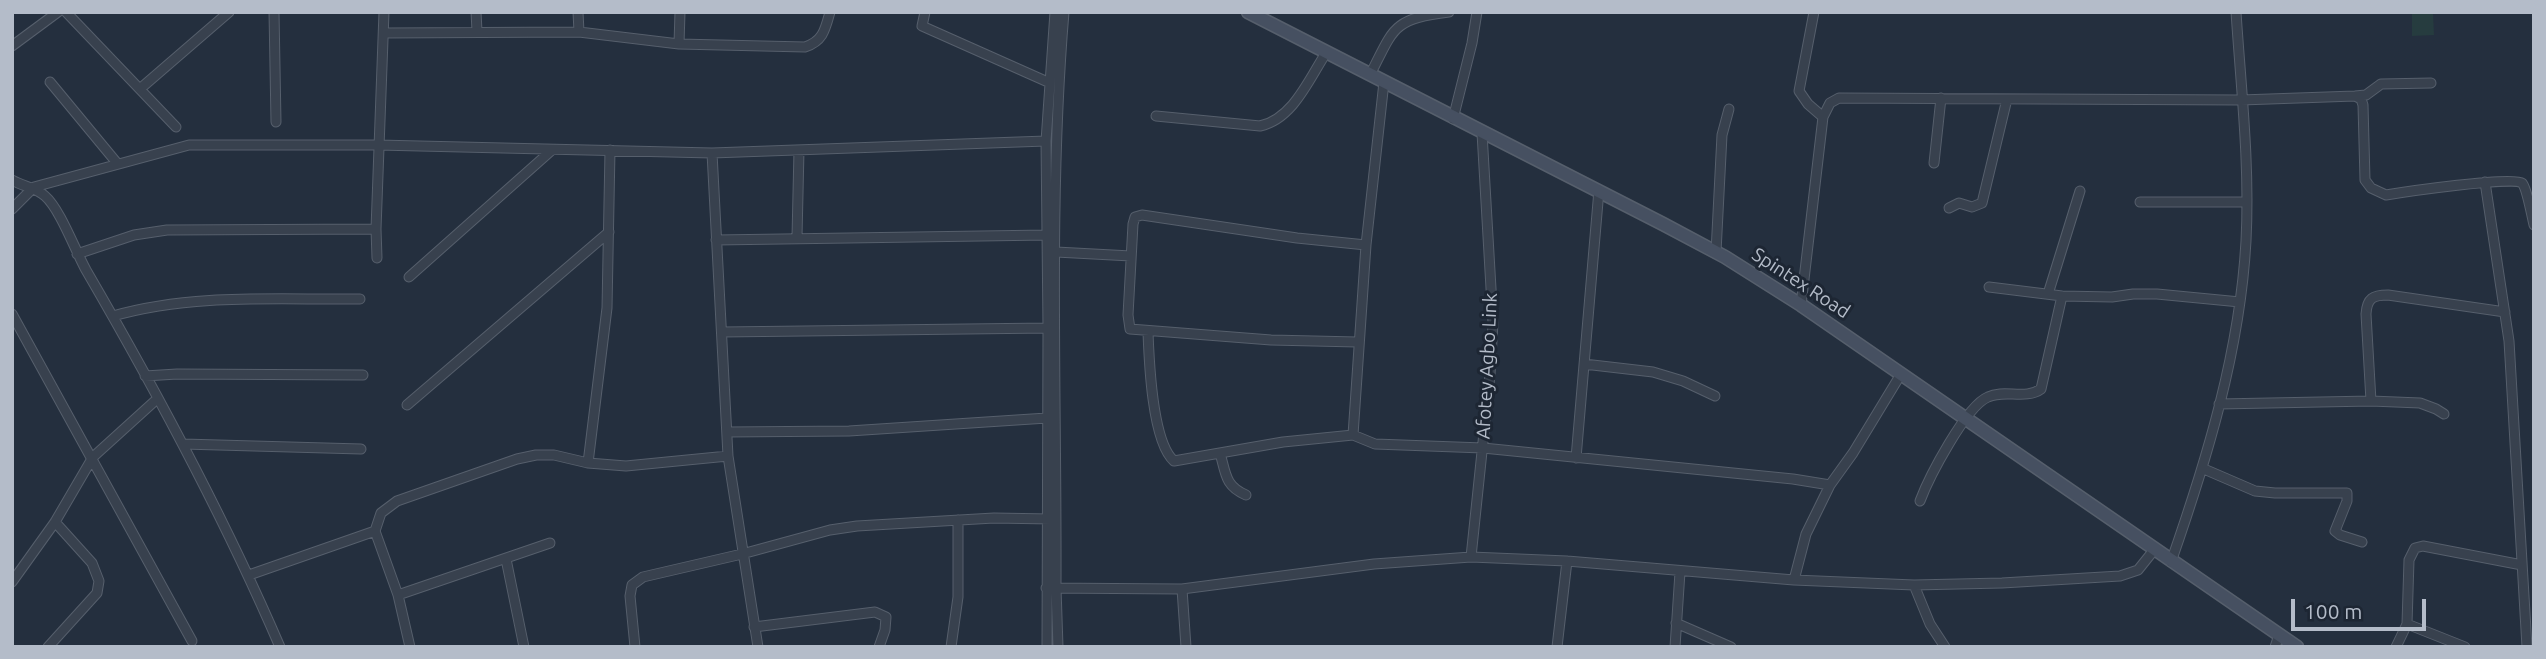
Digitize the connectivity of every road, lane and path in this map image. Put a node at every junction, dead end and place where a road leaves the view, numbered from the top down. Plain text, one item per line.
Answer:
1 (58, 12) edge
2 (66, 12) edge
3 (229, 12) edge
4 (274, 12) edge
5 (384, 12) edge
6 (476, 12) edge
7 (578, 12) edge
8 (680, 12) edge
9 (830, 12) edge
10 (925, 12) edge
11 (1055, 12) edge
12 (1064, 12) edge
13 (1248, 12) edge
14 (1449, 12) edge
15 (1477, 12) edge
16 (1814, 12) edge
17 (2236, 12) edge
18 (477, 31) junction
19 (579, 32) junction
20 (384, 33) junction
21 (679, 44) junction
22 (12, 46) edge
23 (1326, 53) junction
24 (1370, 75) junction
25 (50, 82) dead end
26 (1384, 82) junction
27 (1050, 83) junction
28 (2431, 83) dead end
29 (141, 88) junction
30 (2355, 96) junction
31 (1941, 98) junction
32 (2007, 99) junction
33 (2241, 100) junction
34 (1729, 109) dead end
35 (1156, 117) dead end
36 (1823, 117) junction
37 (1453, 119) junction
38 (276, 122) dead end
39 (176, 127) dead end
40 (1482, 133) junction
41 (1046, 141) junction
42 (378, 145) junction
43 (552, 150) junction
44 (610, 150) junction
45 (799, 150) junction
46 (712, 153) junction
47 (117, 163) junction
48 (1934, 163) dead end
49 (12, 180) edge
50 (2485, 182) junction
51 (34, 187) junction
52 (1599, 190) junction
53 (2080, 191) dead end
54 (2140, 202) dead end
55 (2246, 202) junction
56 (1949, 208) dead end
57 (12, 209) edge
58 (2534, 225) edge
59 (376, 229) junction
60 (609, 232) junction
61 (1047, 234) junction
62 (797, 237) junction
63 (716, 240) junction
64 (1366, 245) junction
65 (1716, 252) junction
66 (1056, 253) junction
67 (77, 254) junction
68 (1131, 256) junction
69 (377, 258) dead end
70 (409, 277) dead end
71 (1989, 287) dead end
72 (2048, 294) junction
73 (2062, 296) junction
74 (360, 299) dead end
75 (2240, 302) junction
76 (1801, 305) junction
77 (2505, 312) junction
78 (12, 314) edge
79 (113, 316) junction
80 (1048, 328) junction
81 (722, 332) junction
82 (1148, 332) junction
83 (1357, 342) junction
84 (1584, 365) junction
85 (1901, 373) junction
86 (363, 375) dead end
87 (145, 376) junction
88 (1715, 396) dead end
89 (158, 399) junction
90 (2371, 401) junction
91 (2219, 404) junction
92 (407, 405) dead end
93 (2444, 414) dead end
94 (1047, 418) junction
95 (1966, 420) junction
96 (727, 432) junction
97 (1353, 435) junction
98 (183, 444) junction
99 (361, 449) dead end
100 (1483, 449) junction
101 (1220, 453) junction
102 (728, 456) junction
103 (93, 457) junction
104 (1576, 458) junction
105 (588, 463) junction
106 (2203, 469) junction
107 (1830, 485) junction
108 (1245, 495) dead end
109 (1920, 501) dead end
110 (1052, 519) junction
111 (958, 520) junction
112 (55, 522) junction
113 (375, 531) junction
114 (2362, 542) dead end
115 (550, 543) dead end
116 (2154, 551) junction
117 (742, 554) junction
118 (1471, 557) junction
119 (506, 559) junction
120 (1567, 561) junction
121 (2171, 562) junction
122 (2522, 565) junction
123 (1680, 572) junction
124 (249, 575) junction
125 (1794, 580) junction
126 (12, 582) edge
127 (1914, 585) junction
128 (1051, 588) junction
129 (1182, 589) junction
130 (398, 595) junction
131 (1676, 623) junction
132 (2407, 624) junction
133 (754, 626) junction
134 (192, 641) dead end
135 (2277, 641) edge
136 (48, 647) edge
137 (280, 647) edge
138 (410, 647) edge
139 (524, 647) edge
140 (635, 647) edge
141 (758, 647) edge
142 (878, 647) edge
143 (951, 647) edge
144 (1047, 647) edge
145 (1058, 647) edge
146 (1186, 647) edge
147 (1557, 647) edge
148 (1675, 647) edge
149 (1731, 647) edge
150 (1945, 647) edge
151 (2297, 647) edge
152 (2396, 647) edge
153 (2465, 647) edge
154 (2527, 647) edge

1 - 22 street
2 - 29 street
3 - 29 street
4 - 38 street
5 - 20 street
6 - 18 street
7 - 19 street
8 - 21 street
9 - 21 street
10 - 27 street
11 - 27 street
12 - 66 street
13 - 23 main road, Spintex Road
14 - 24 street
15 - 37 street
16 - 36 street
17 - 33 street
18 - 19 street
18 - 20 street
19 - 21 street
20 - 42 street
23 - 24 main road, Spintex Road
23 - 35 street
24 - 26 main road, Spintex Road
25 - 47 street
26 - 37 main road, Spintex Road
26 - 64 street
27 - 41 street
28 - 30 street
29 - 39 street
30 - 33 street
30 - 50 street
31 - 32 street
31 - 36 street
31 - 48 street
32 - 33 street
32 - 56 street
33 - 55 street
34 - 65 street
36 - 76 street
37 - 40 main road, Spintex Road
40 - 52 main road, Spintex Road
40 - 100 street, Afotey Agbo Link
41 - 45 street
41 - 61 street
42 - 43 street
42 - 47 street
42 - 59 street
43 - 44 street
43 - 70 street
44 - 46 street
44 - 60 street
45 - 46 street
45 - 62 street
46 - 63 street
47 - 51 street
49 - 51 street
50 - 58 street
50 - 77 street
51 - 57 street
51 - 67 street
52 - 65 main road, Spintex Road
52 - 84 street
53 - 72 street
54 - 55 street
55 - 75 street
59 - 67 street
59 - 69 street
60 - 92 street
60 - 105 street
61 - 62 street
61 - 80 street
62 - 63 street
63 - 81 street
64 - 68 street
64 - 83 street
65 - 76 main road, Spintex Road
66 - 68 street
66 - 110 street
67 - 79 street
68 - 82 street
71 - 72 street
72 - 73 street
73 - 75 street
73 - 95 street
74 - 79 street
75 - 91 street
76 - 85 main road, Spintex Road
77 - 90 street
77 - 122 street
78 - 103 street
79 - 87 street
80 - 81 street
80 - 94 street
81 - 96 street
82 - 83 street
82 - 101 street
83 - 97 street
84 - 88 street
84 - 104 street
85 - 95 main road, Spintex Road
85 - 107 street
86 - 87 street
87 - 89 street
89 - 98 street
89 - 103 street
90 - 91 street
90 - 93 street
91 - 106 street
94 - 96 street
94 - 110 street
95 - 109 street
95 - 116 main road, Spintex Road
96 - 102 street
97 - 100 street
97 - 101 street
98 - 99 street
98 - 124 street
100 - 104 street
100 - 118 street, Afotey Agbo Link
101 - 108 street
102 - 105 street
102 - 117 street
103 - 112 street
103 - 134 street
104 - 107 street
105 - 113 street
106 - 114 street
106 - 121 street
107 - 125 street
110 - 111 street
110 - 128 street
111 - 117 street
111 - 143 street
112 - 126 street
112 - 136 street
113 - 124 street
113 - 130 street
115 - 119 street
116 - 121 main road, Spintex Road
116 - 127 street
117 - 133 street
117 - 140 street
118 - 120 street
118 - 129 street
119 - 130 street
119 - 139 street
120 - 123 street
120 - 147 street
121 - 135 main road, Spintex Road
122 - 132 street
122 - 154 street
123 - 125 street
123 - 131 street
124 - 137 street
125 - 127 street
127 - 150 street
128 - 129 street
128 - 144 street
128 - 145 street
129 - 146 street
130 - 138 street
131 - 148 street
131 - 149 street
132 - 152 street
132 - 153 street
133 - 141 street
133 - 142 street
135 - 151 main road, Spintex Road

